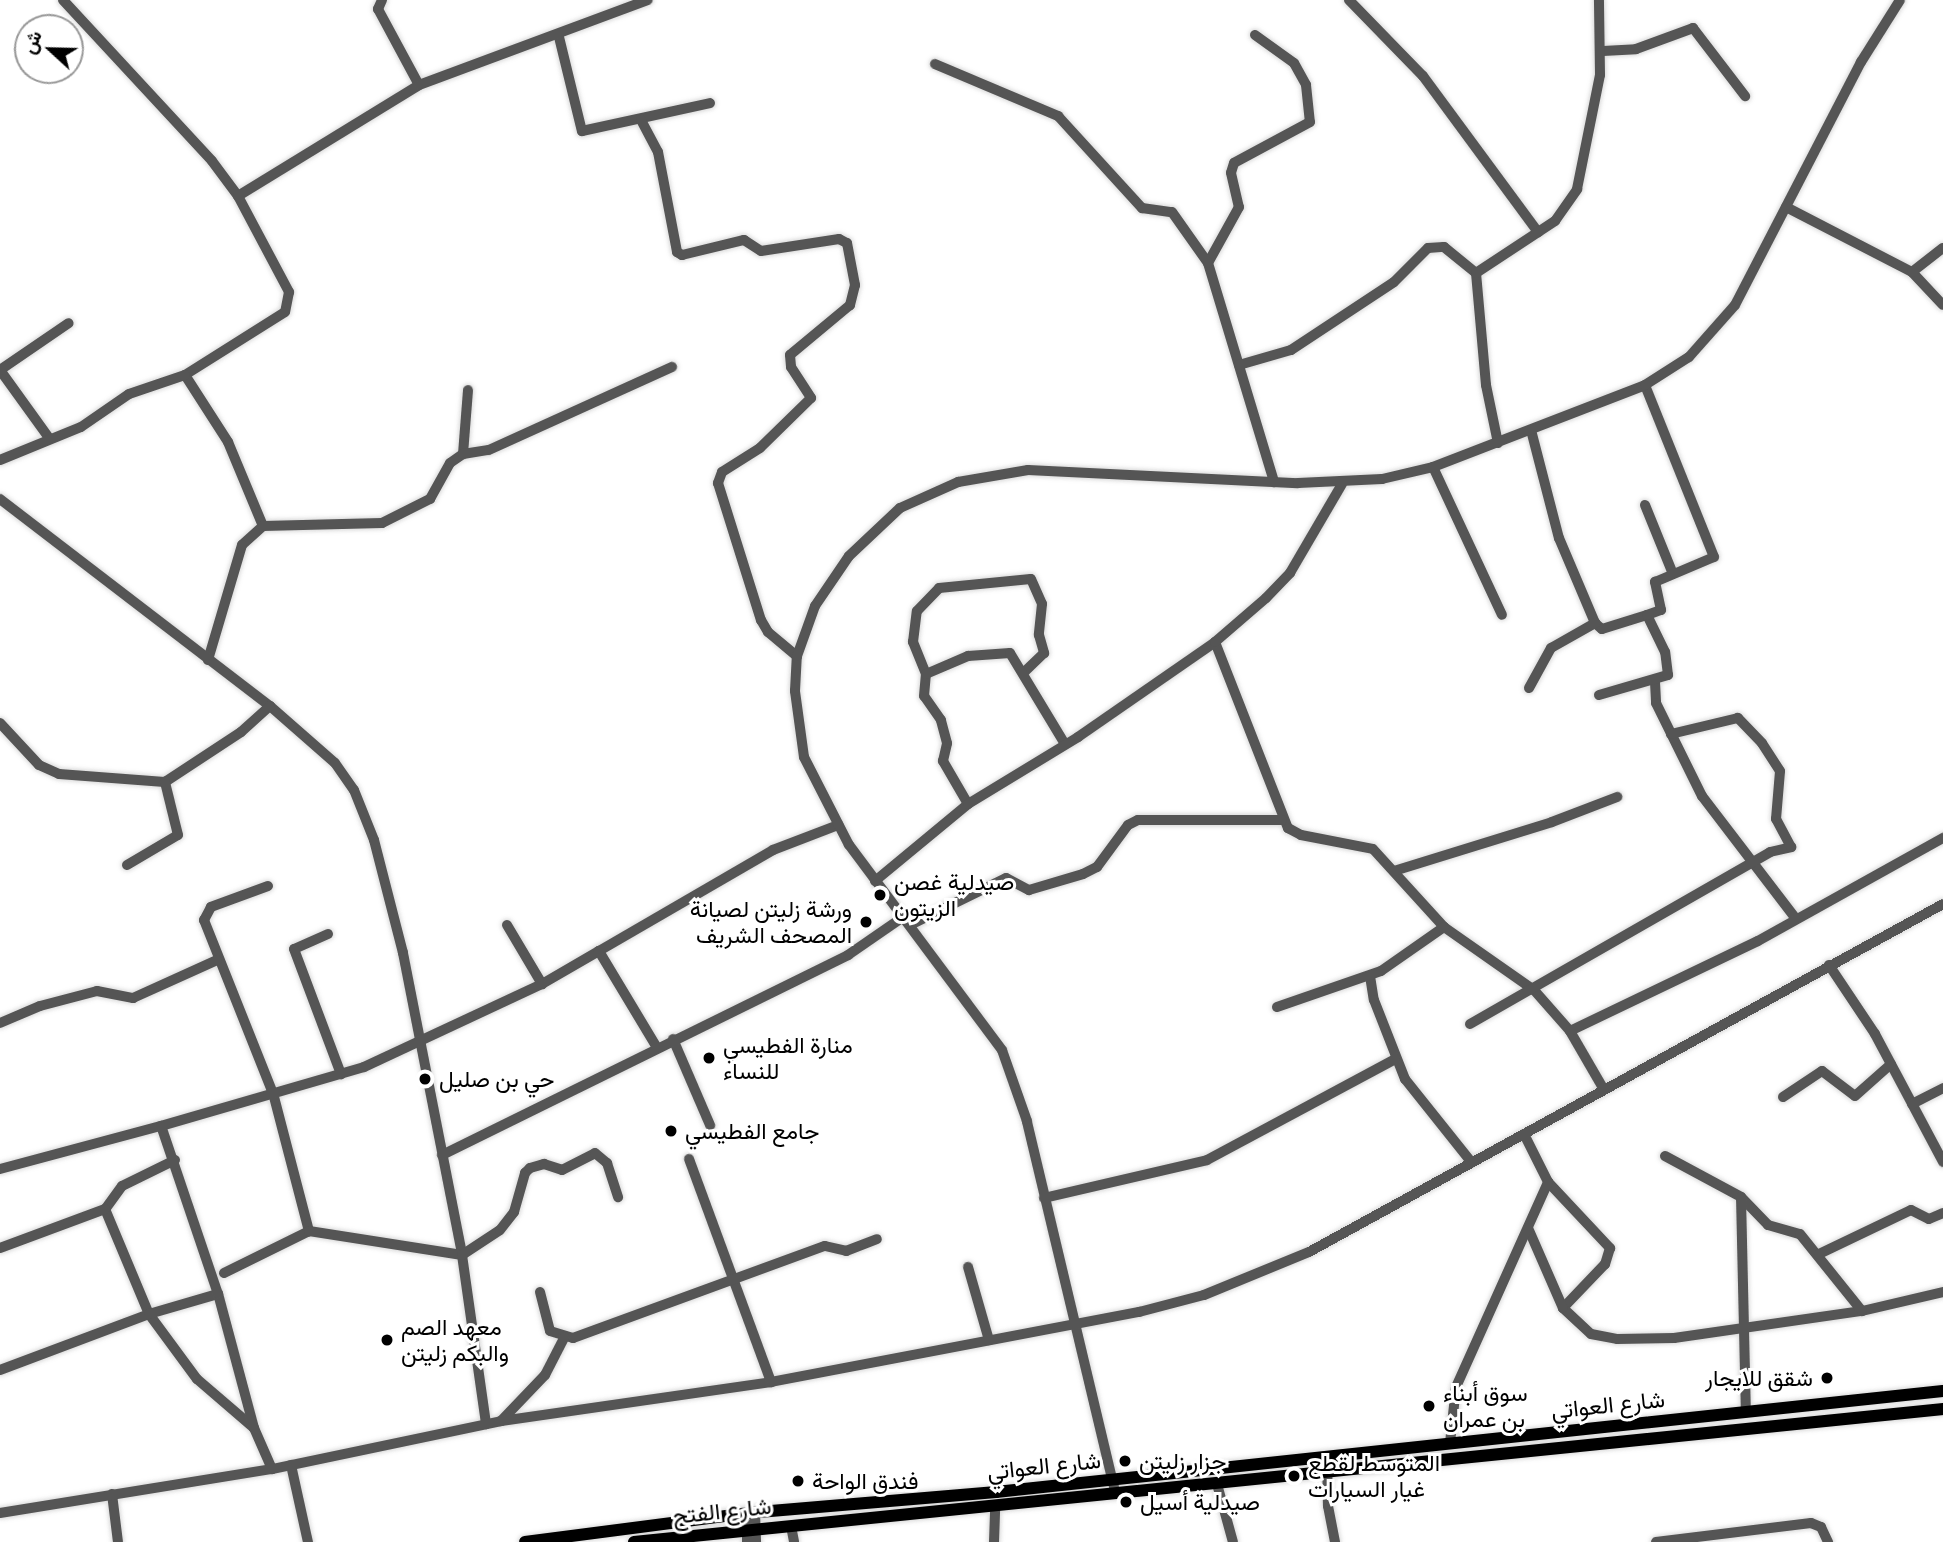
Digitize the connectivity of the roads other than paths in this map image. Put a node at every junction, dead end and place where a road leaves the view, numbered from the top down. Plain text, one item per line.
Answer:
1 (63, 0) edge
2 (382, 0) edge
3 (648, 0) edge
4 (1349, 0) edge
5 (1599, 0) edge
6 (1900, 0) edge
7 (1255, 35) dead end
8 (559, 37) junction
9 (1603, 51) junction
10 (935, 64) dead end
11 (419, 85) junction
12 (1745, 96) dead end
13 (710, 103) dead end
14 (641, 120) junction
15 (238, 196) junction
16 (1786, 207) junction
17 (1538, 232) junction
18 (1943, 248) edge
19 (1208, 263) junction
20 (1912, 272) junction
21 (1476, 273) junction
22 (1943, 305) edge
23 (69, 323) dead end
24 (1239, 365) junction
25 (672, 367) dead end
26 (0, 370) edge
27 (185, 375) junction
28 (1645, 385) junction
29 (468, 390) dead end
30 (1531, 430) junction
31 (49, 438) junction
32 (1499, 443) junction
33 (463, 454) junction
34 (0, 460) edge
35 (1433, 467) junction
36 (1274, 482) junction
37 (1342, 484) junction
38 (0, 499) edge
39 (1645, 505) dead end
40 (263, 526) junction
41 (1673, 574) junction
42 (1502, 615) dead end
43 (1647, 615) junction
44 (1595, 623) junction
45 (1214, 642) junction
46 (797, 656) junction
47 (208, 660) junction
48 (1024, 672) junction
49 (926, 674) junction
50 (1655, 682) junction
51 (1529, 688) dead end
52 (1599, 695) dead end
53 (270, 706) junction
54 (0, 723) edge
55 (1671, 734) junction
56 (1065, 744) junction
57 (165, 782) junction
58 (1617, 797) dead end
59 (968, 804) junction
60 (1282, 820) junction
61 (838, 825) junction
62 (1943, 838) edge
63 (1757, 863) junction
64 (127, 864) dead end
65 (1394, 871) junction
66 (875, 881) junction
67 (268, 886) dead end
68 (1943, 904) edge
69 (1796, 919) junction
70 (907, 921) junction
71 (508, 925) dead end
72 (1444, 927) junction
73 (328, 934) dead end
74 (599, 951) junction
75 (217, 960) junction
76 (1829, 965) junction
77 (1370, 976) junction
78 (542, 984) junction
79 (1534, 990) junction
80 (1277, 1007) dead end
81 (0, 1023) edge
82 (1470, 1024) dead end
83 (1570, 1031) junction
84 (673, 1039) junction
85 (420, 1044) junction
86 (656, 1046) junction
87 (1395, 1059) junction
88 (1891, 1064) junction
89 (341, 1074) junction
90 (1603, 1088) junction
91 (1943, 1088) edge
92 (273, 1093) junction
93 (1783, 1097) dead end
94 (1912, 1104) junction
95 (710, 1125) dead end
96 (161, 1126) junction
97 (1524, 1134) junction
98 (442, 1155) junction
99 (1665, 1156) dead end
100 (689, 1159) dead end
101 (175, 1160) junction
102 (1472, 1163) junction
103 (1943, 1163) edge
104 (0, 1169) edge
105 (1548, 1182) junction
106 (618, 1197) dead end
107 (1741, 1197) junction
108 (1044, 1198) junction
109 (105, 1209) junction
110 (1943, 1213) edge
111 (1528, 1228) junction
112 (309, 1231) junction
113 (877, 1239) dead end
114 (0, 1248) edge
115 (1819, 1254) junction
116 (462, 1255) junction
117 (968, 1267) dead end
118 (224, 1273) dead end
119 (735, 1278) junction
120 (540, 1292) dead end
121 (1943, 1292) edge
122 (218, 1294) junction
123 (1563, 1308) junction
124 (1862, 1311) junction
125 (149, 1314) junction
126 (1073, 1324) junction
127 (1747, 1327) junction
128 (564, 1338) junction
129 (989, 1340) junction
130 (0, 1370) edge
131 (771, 1382) junction
132 (1943, 1391) edge
133 (1912, 1394) junction
134 (1943, 1409) edge
135 (1746, 1411) junction
136 (1913, 1412) junction
137 (501, 1421) junction
138 (486, 1424) junction
139 (254, 1428) junction
140 (1450, 1443) junction
141 (1327, 1456) junction
142 (291, 1465) junction
143 (272, 1469) junction
144 (1329, 1472) junction
145 (1112, 1479) junction
146 (1217, 1483) junction
147 (112, 1494) junction
148 (1115, 1494) junction
149 (995, 1507) junction
150 (751, 1512) junction
151 (0, 1513) edge
152 (791, 1525) junction
153 (751, 1535) edge
154 (118, 1542) edge
155 (308, 1542) edge
156 (525, 1542) edge
157 (634, 1542) edge
158 (794, 1542) edge
159 (994, 1542) edge
160 (1233, 1542) edge
161 (1335, 1542) edge
162 (1656, 1542) edge
163 (1828, 1542) edge

1 - 15 street
2 - 11 street
3 - 8 street
4 - 17 street
5 - 9 street
6 - 16 street
7 - 19 street
8 - 11 street
8 - 14 street
9 - 12 street
9 - 17 street
10 - 19 street
11 - 15 street
13 - 14 street
14 - 46 street
15 - 27 street
16 - 20 street
16 - 28 street
17 - 21 street
18 - 20 street
19 - 24 street
20 - 22 street
21 - 24 street
21 - 32 street
23 - 26 street
24 - 36 street
25 - 33 street
26 - 31 street
27 - 31 street
27 - 40 street
28 - 30 street
28 - 41 street
29 - 33 street
30 - 32 street
30 - 44 street
31 - 34 street
32 - 35 street
33 - 40 street
35 - 37 street
35 - 42 street
36 - 37 street
36 - 46 street
37 - 45 street
38 - 47 street
39 - 41 street
40 - 47 street
41 - 43 street
43 - 44 street
43 - 50 street
44 - 51 street
45 - 56 street
45 - 60 street
46 - 61 street
47 - 53 street
48 - 49 street
48 - 49 street
48 - 56 street
49 - 59 street
50 - 52 street
50 - 55 street
53 - 57 street
53 - 85 street
54 - 57 street
55 - 63 street
55 - 63 street
56 - 59 street
57 - 64 street
58 - 65 street
59 - 66 street
60 - 65 street
60 - 70 street
61 - 66 street
61 - 74 street
62 - 69 street
63 - 69 street
63 - 79 street
65 - 72 street
66 - 70 street
67 - 75 street
68 - 76 street
69 - 83 street
70 - 84 street
70 - 108 street
71 - 78 street
72 - 77 street
72 - 79 street
73 - 89 street
74 - 78 street
74 - 86 street
75 - 81 street
75 - 92 street
76 - 88 street
76 - 90 street
77 - 80 street
77 - 87 street
78 - 85 street
79 - 82 street
79 - 83 street
83 - 90 street
84 - 86 street
84 - 95 street
85 - 89 street
85 - 98 street
86 - 98 street
87 - 102 street
87 - 108 street
88 - 93 street
88 - 94 street
89 - 92 street
90 - 97 street
91 - 94 street
92 - 96 street
92 - 112 street
94 - 103 street
96 - 101 street
96 - 104 street
97 - 102 street
97 - 105 street
98 - 116 street
99 - 107 street
100 - 119 street
101 - 109 street
101 - 122 street
102 - 126 street
105 - 111 street
105 - 123 street
106 - 116 street
107 - 115 street
107 - 127 street
108 - 126 street
109 - 114 street
109 - 125 street
110 - 115 street
111 - 123 street
111 - 140 street
112 - 116 street
112 - 118 street
113 - 119 street
115 - 124 street
116 - 138 street
117 - 129 street
119 - 128 street
119 - 131 street
120 - 128 street
121 - 124 street
122 - 125 street
122 - 139 street
123 - 127 street
124 - 127 street
125 - 130 street
125 - 139 street
126 - 129 street
126 - 145 street
127 - 135 street
128 - 137 street
129 - 131 street
131 - 137 street
132 - 133 main road, شارع العواتي
133 - 135 main road, شارع العواتي
133 - 136 main road
134 - 136 main road, شارع الفتح
135 - 140 main road, شارع العواتي
136 - 144 main road, شارع الفتح
137 - 138 street
138 - 142 street
139 - 143 street
140 - 141 main road, شارع العواتي
141 - 144 street
141 - 145 main road, شارع العواتي
142 - 143 street
142 - 155 street
143 - 147 street
144 - 146 main road, شارع الفتح
144 - 161 street
145 - 148 street
145 - 150 main road, شارع العواتي
146 - 148 main road, شارع الفتح
146 - 160 street
147 - 151 street
147 - 154 street
148 - 149 main road, شارع الفتح
149 - 152 main road, شارع الفتح
149 - 159 street
150 - 153 street
150 - 156 main road, شارع العواتي
152 - 153 main road, شارع الفتح
152 - 158 street
153 - 157 main road, شارع الفتح
162 - 163 street

